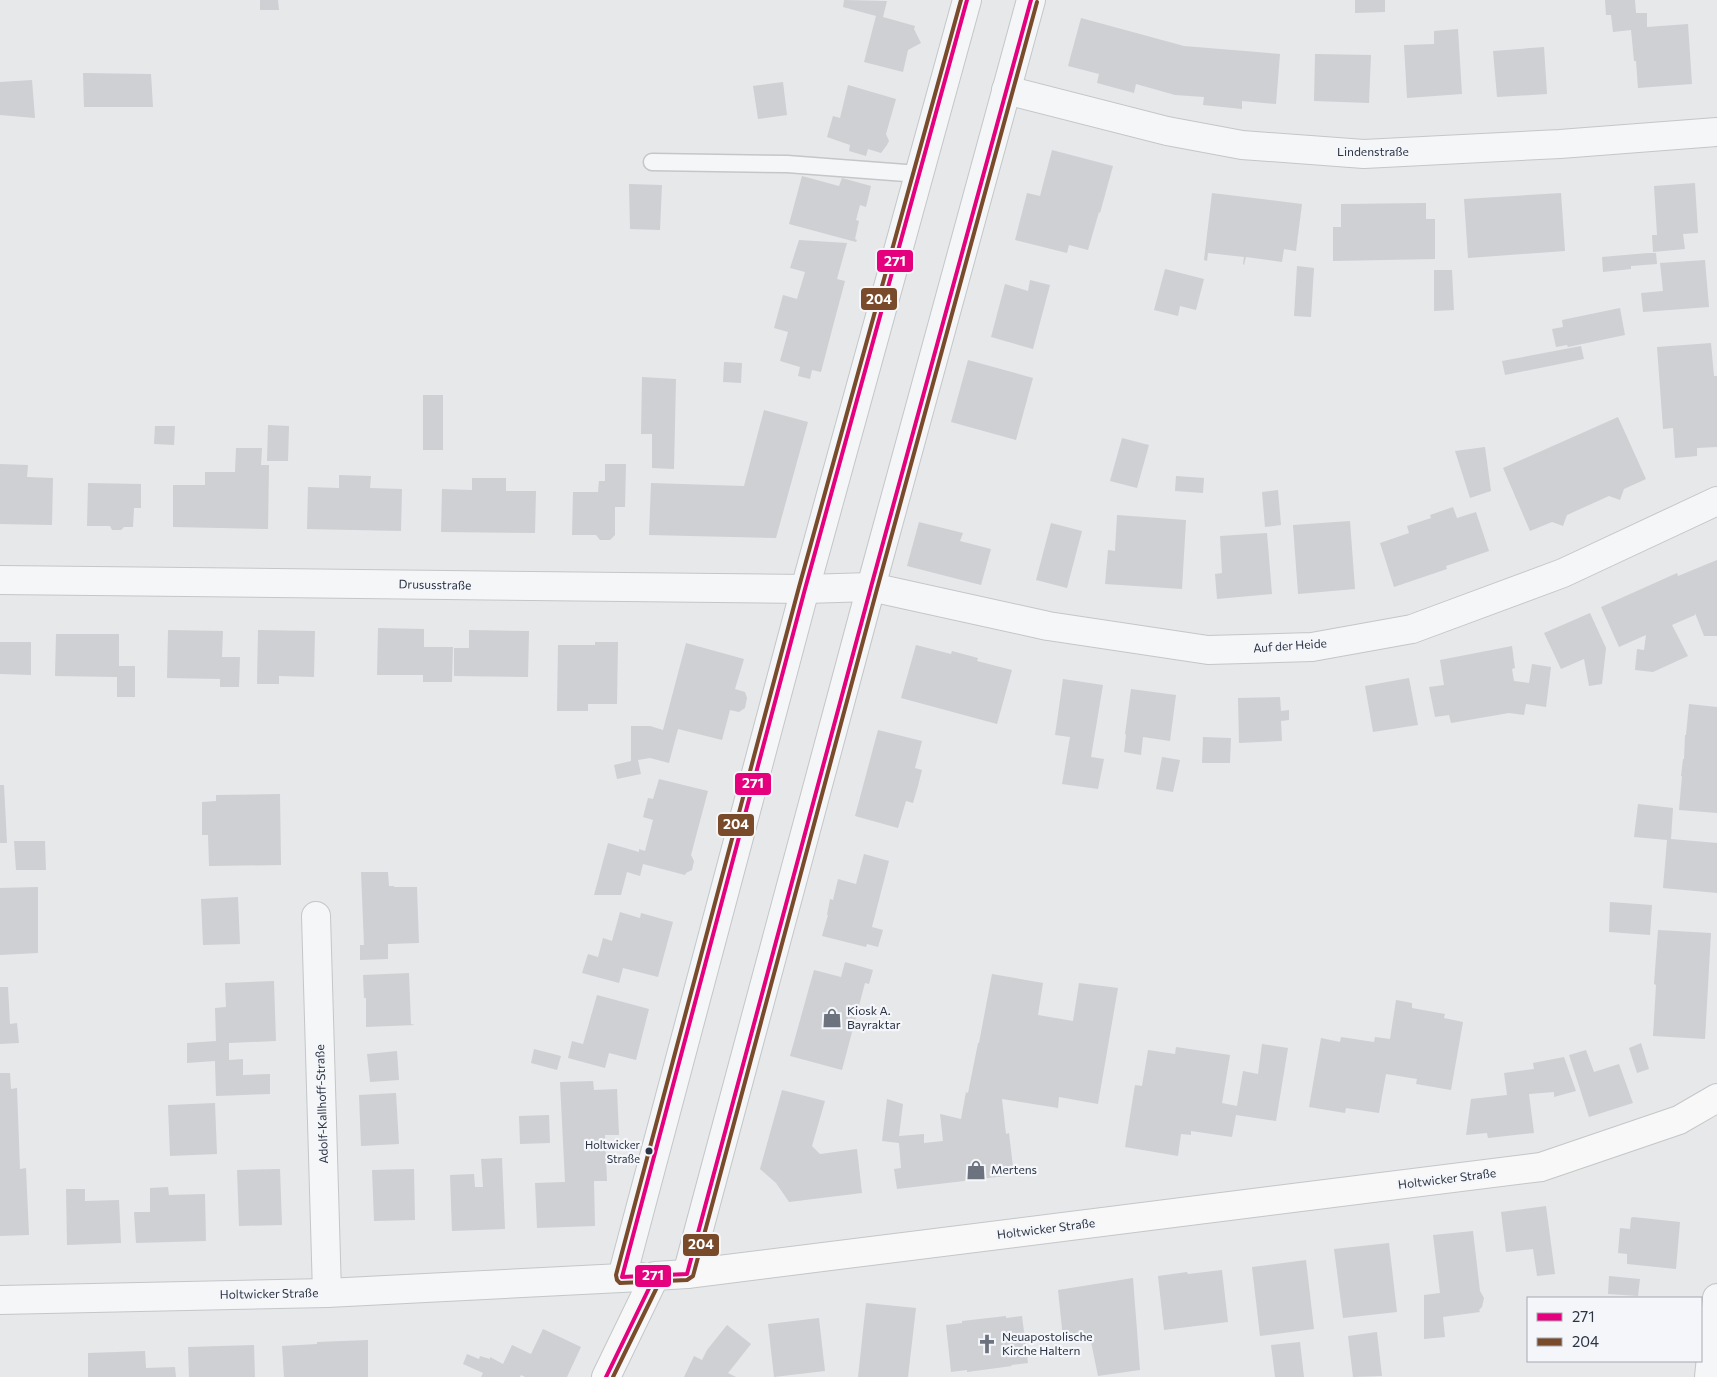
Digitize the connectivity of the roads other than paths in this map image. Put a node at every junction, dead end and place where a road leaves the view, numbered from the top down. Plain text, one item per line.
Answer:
1 (967, 0) edge
2 (1031, 0) edge
3 (1006, 90) junction
4 (1717, 132) edge
5 (652, 162) dead end
6 (919, 174) junction
7 (1717, 501) edge
8 (0, 580) edge
9 (871, 587) junction
10 (805, 589) junction
11 (316, 916) dead end
12 (1717, 1098) edge
13 (687, 1274) junction
14 (655, 1276) junction
15 (622, 1277) junction
16 (327, 1293) junction
17 (1717, 1298) edge
18 (0, 1300) edge
19 (606, 1377) edge
20 (1709, 1377) edge

1 - 6 street
2 - 3 street
3 - 4 street, Lindenstraße
3 - 9 street
5 - 6 lane
6 - 10 street
7 - 9 street, Auf der Heide
8 - 10 street, Drususstraße
9 - 10 street, Drususstraße
9 - 13 street
10 - 15 street
11 - 16 street, Adolf-Kallhoff-Straße
12 - 13 street, Holtwicker Straße
13 - 14 street, Holtwicker Straße
14 - 15 street, Holtwicker Straße
14 - 19 street
15 - 16 street, Holtwicker Straße
16 - 18 street, Holtwicker Straße
17 - 20 street

